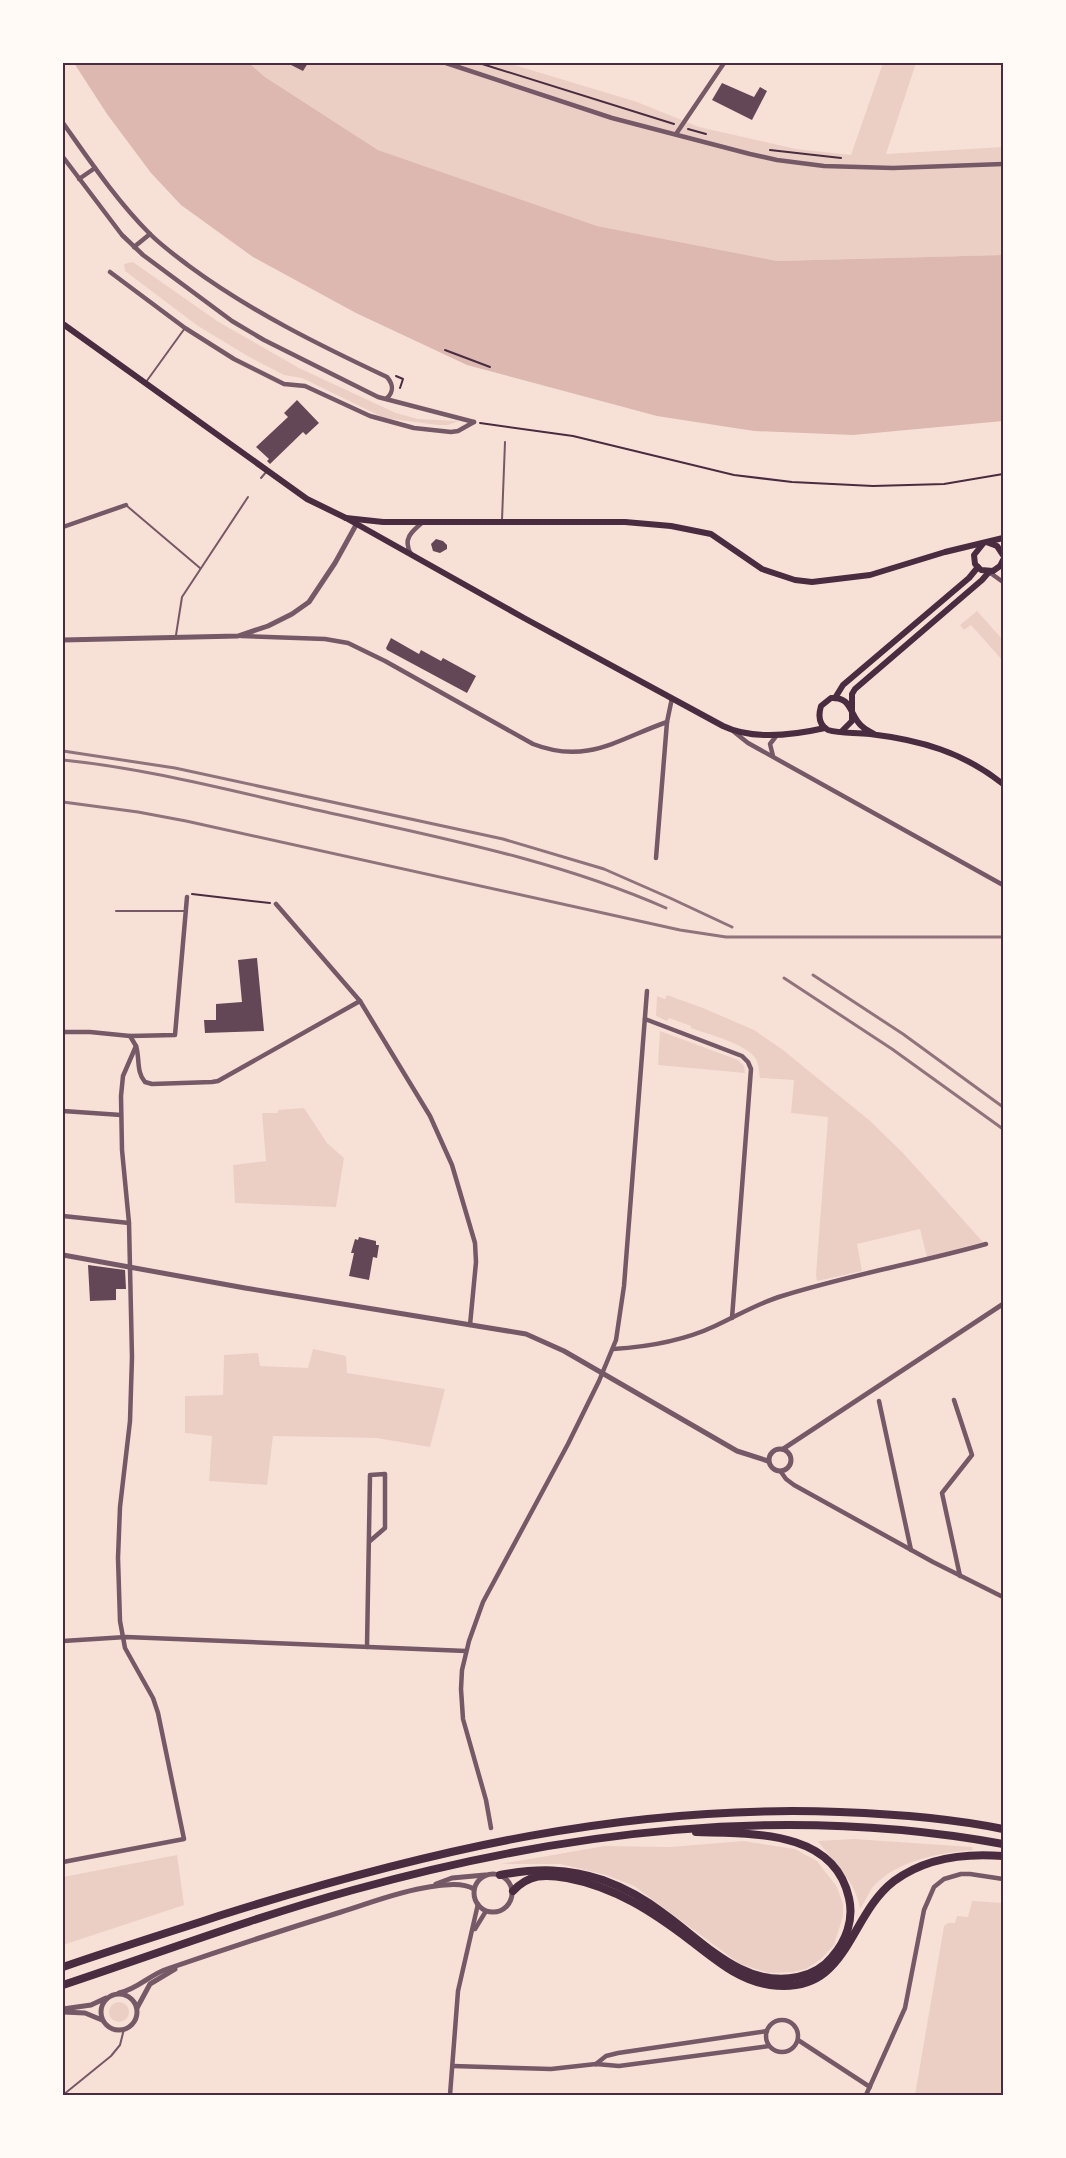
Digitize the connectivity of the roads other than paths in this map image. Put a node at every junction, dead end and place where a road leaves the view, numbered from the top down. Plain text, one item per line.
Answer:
1 (446, 63) edge
2 (724, 63) edge
3 (63, 123) edge
4 (676, 134) junction
5 (63, 157) edge
6 (1003, 164) edge
7 (95, 168) junction
8 (79, 178) junction
9 (150, 234) junction
10 (134, 247) junction
11 (110, 272) dead end
12 (63, 324) edge
13 (185, 328) junction
14 (146, 383) junction
15 (387, 398) junction
16 (505, 442) dead end
17 (267, 471) junction
18 (261, 478) dead end
19 (248, 497) dead end
20 (126, 505) joint
21 (346, 518) junction
22 (423, 522) junction
23 (502, 523) junction
24 (356, 525) junction
25 (63, 527) edge
26 (1003, 538) edge
27 (985, 544) junction
28 (413, 556) junction
29 (1003, 560) edge
30 (978, 567) junction
31 (200, 568) junction
32 (988, 572) junction
33 (1003, 582) edge
34 (238, 636) junction
35 (176, 638) junction
36 (63, 640) edge
37 (672, 698) junction
38 (835, 698) junction
39 (853, 712) junction
40 (667, 722) junction
41 (825, 728) junction
42 (733, 730) junction
43 (842, 731) junction
44 (781, 733) junction
45 (874, 734) junction
46 (773, 756) junction
47 (1003, 784) edge
48 (656, 858) dead end
49 (1003, 885) edge
50 (187, 897) road end
51 (276, 904) road end
52 (116, 911) dead end
53 (186, 911) junction
54 (647, 991) dead end
55 (360, 1001) junction
56 (645, 1019) junction
57 (63, 1032) edge
58 (130, 1036) junction
59 (136, 1046) junction
60 (63, 1111) edge
61 (121, 1115) junction
62 (63, 1216) edge
63 (129, 1223) junction
64 (986, 1244) dead end
65 (63, 1255) edge
66 (131, 1267) junction
67 (1003, 1304) edge
68 (732, 1318) junction
69 (470, 1324) junction
70 (613, 1349) junction
71 (602, 1373) junction
72 (954, 1400) dead end
73 (879, 1401) dead end
74 (783, 1449) junction
75 (768, 1461) junction
76 (781, 1472) junction
77 (370, 1541) junction
78 (911, 1550) junction
79 (960, 1576) junction
80 (1003, 1598) edge
81 (122, 1637) junction
82 (63, 1641) edge
83 (367, 1647) junction
84 (466, 1651) junction
85 (491, 1828) dead end
86 (1003, 1829) edge
87 (659, 1830) junction
88 (1003, 1844) edge
89 (1003, 1856) edge
90 (63, 1862) edge
91 (485, 1875) junction
92 (500, 1875) junction
93 (1003, 1880) edge
94 (429, 1887) junction
95 (474, 1889) junction
96 (513, 1891) junction
97 (478, 1904) junction
98 (486, 1911) junction
99 (472, 1934) junction
100 (181, 1965) junction
101 (65, 1967) edge
102 (63, 1985) edge
103 (119, 1994) junction
104 (107, 1998) junction
105 (137, 2008) junction
106 (63, 2011) edge
107 (103, 2021) junction
108 (124, 2030) junction
109 (766, 2031) junction
110 (798, 2040) junction
111 (769, 2046) junction
112 (596, 2064) junction
113 (453, 2066) junction
114 (870, 2087) junction
115 (63, 2095) edge
116 (450, 2095) edge
117 (866, 2095) edge

1 - 4 street
2 - 4 street
3 - 7 street
4 - 6 street
5 - 8 street
7 - 8 street
7 - 9 street
8 - 10 street
9 - 10 street
9 - 15 street
10 - 15 street
11 - 13 street
12 - 14 main road
13 - 14 lane
13 - 15 street
14 - 17 main road
16 - 23 lane
17 - 18 lane
17 - 21 main road
19 - 31 lane
20 - 25 street
20 - 31 lane
21 - 22 main road
21 - 24 main road
22 - 23 main road
22 - 28 street
23 - 27 main road
24 - 28 main road
24 - 34 street
26 - 27 main road
27 - 29 main road
27 - 30 main road
28 - 37 main road
29 - 32 main road
30 - 32 main road
30 - 38 main road
31 - 35 lane
32 - 33 street
32 - 39 main road
34 - 35 street
34 - 40 street
35 - 36 street
37 - 40 street
37 - 42 main road
38 - 39 main road
38 - 41 main road
39 - 43 main road
39 - 45 main road
40 - 48 street
41 - 43 main road
41 - 44 main road
42 - 44 main road
42 - 46 street
43 - 45 main road
44 - 46 street
45 - 47 main road
46 - 49 street
50 - 53 street
51 - 55 street
52 - 53 lane
53 - 58 street
54 - 56 street
55 - 59 street
55 - 69 street
56 - 68 street
56 - 70 street
57 - 58 street
58 - 59 street
59 - 61 street
60 - 61 street
61 - 63 street
62 - 63 street
63 - 66 street
64 - 68 street
65 - 66 street
66 - 69 street
66 - 81 street
67 - 74 street
68 - 70 street
69 - 71 street
70 - 71 street
71 - 75 street
71 - 84 street
72 - 79 street
73 - 78 street
74 - 75 street
74 - 76 street
75 - 76 street
76 - 78 street
77 - 77 street
77 - 83 street
78 - 79 street
79 - 80 street
81 - 82 street
81 - 83 street
81 - 90 street
83 - 84 street
84 - 85 street
86 - 101 highway
87 - 88 highway
87 - 92 highway
87 - 102 highway
89 - 96 highway
91 - 92 street
91 - 94 street
91 - 95 street
92 - 96 street
93 - 114 street
94 - 95 street
94 - 100 street
95 - 97 street
96 - 98 street
97 - 98 street
97 - 99 street
98 - 99 street
99 - 113 street
100 - 103 street
100 - 105 street
103 - 104 street
103 - 105 street
104 - 106 street
104 - 107 street
105 - 108 street
106 - 107 street
107 - 108 street
108 - 115 lane
109 - 110 street
109 - 111 street
109 - 112 street
110 - 111 street
110 - 114 street
111 - 112 street
112 - 113 street
113 - 116 street
114 - 117 street

